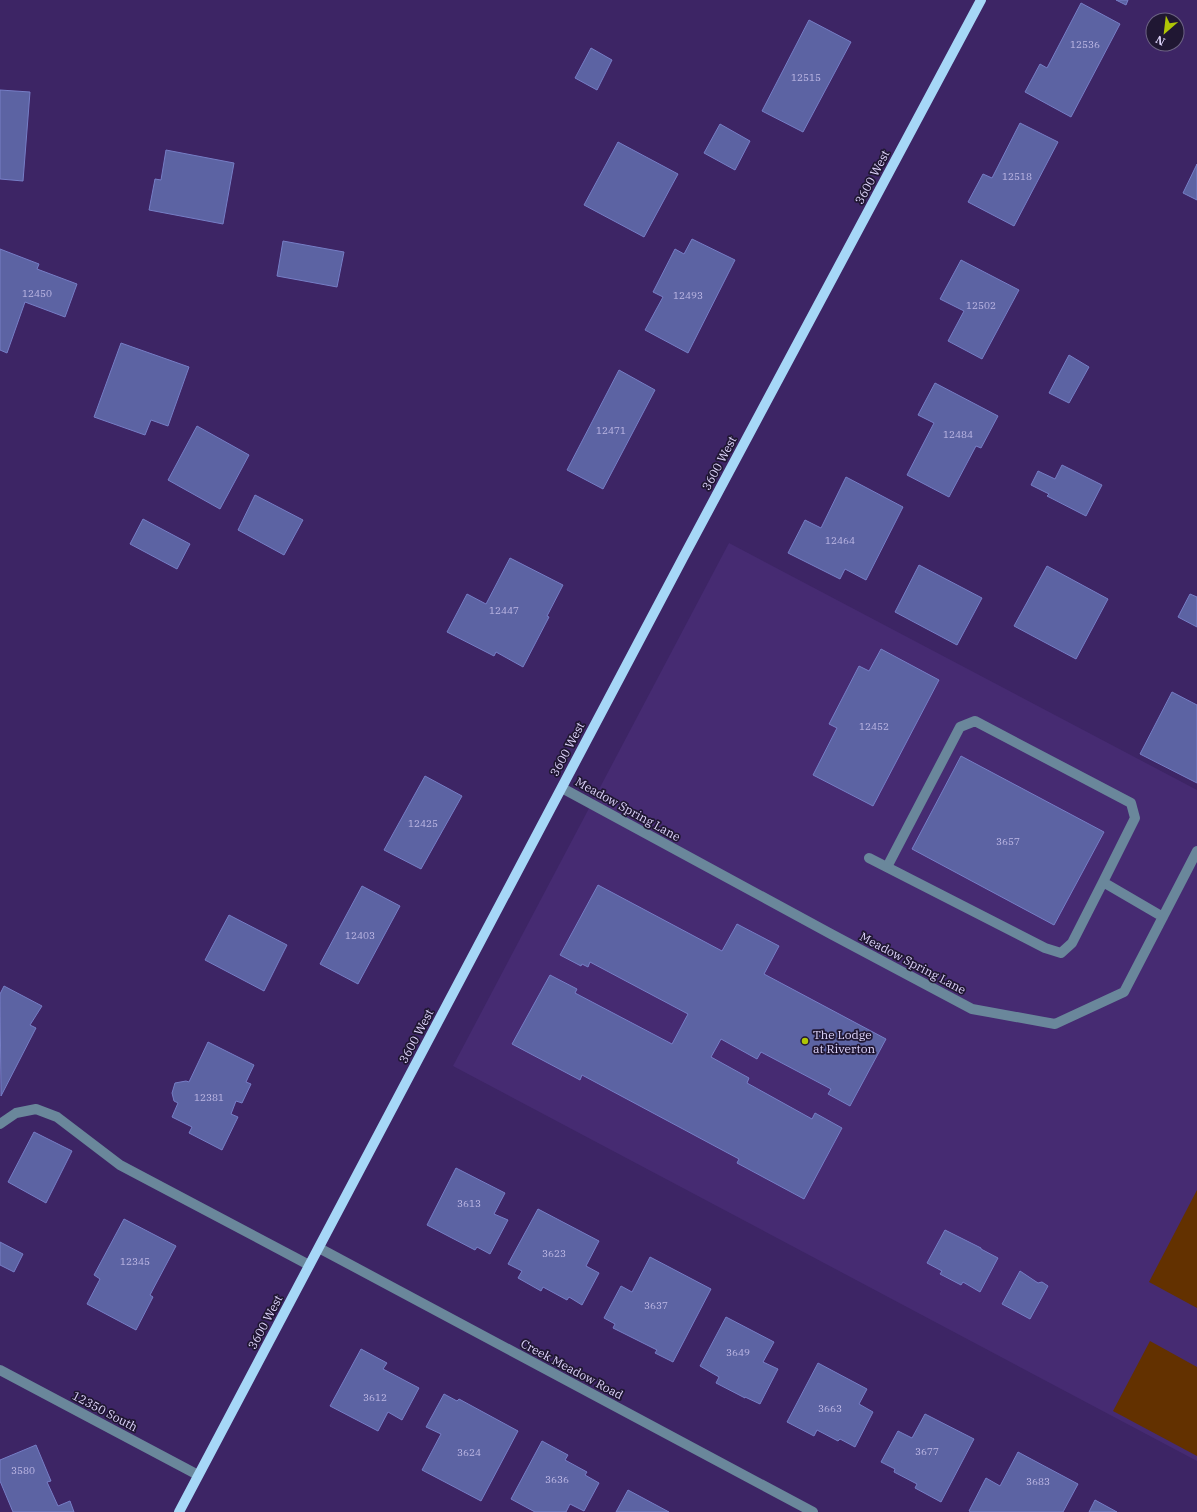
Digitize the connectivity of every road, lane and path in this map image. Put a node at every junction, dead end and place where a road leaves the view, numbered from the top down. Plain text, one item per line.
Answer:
1 (981, 0) edge
2 (562, 788) junction
3 (1197, 851) edge
4 (869, 858) dead end
5 (887, 867) junction
6 (1103, 882) junction
7 (1163, 917) junction
8 (0, 1124) edge
9 (318, 1248) junction
10 (309, 1265) junction
11 (0, 1370) edge
12 (198, 1475) junction
13 (179, 1512) edge
14 (813, 1512) edge

1 - 2 main road, 3600 West
2 - 7 street, Meadow Spring Lane
2 - 9 main road, 3600 West
3 - 7 street, Meadow Spring Lane
4 - 5 street
5 - 6 street
5 - 6 street
6 - 7 street
8 - 10 street
9 - 10 main road, 3600 West
9 - 14 street, Creek Meadow Road
10 - 12 main road, 3600 West
11 - 12 street, 12350 South
12 - 13 main road, 3600 West

